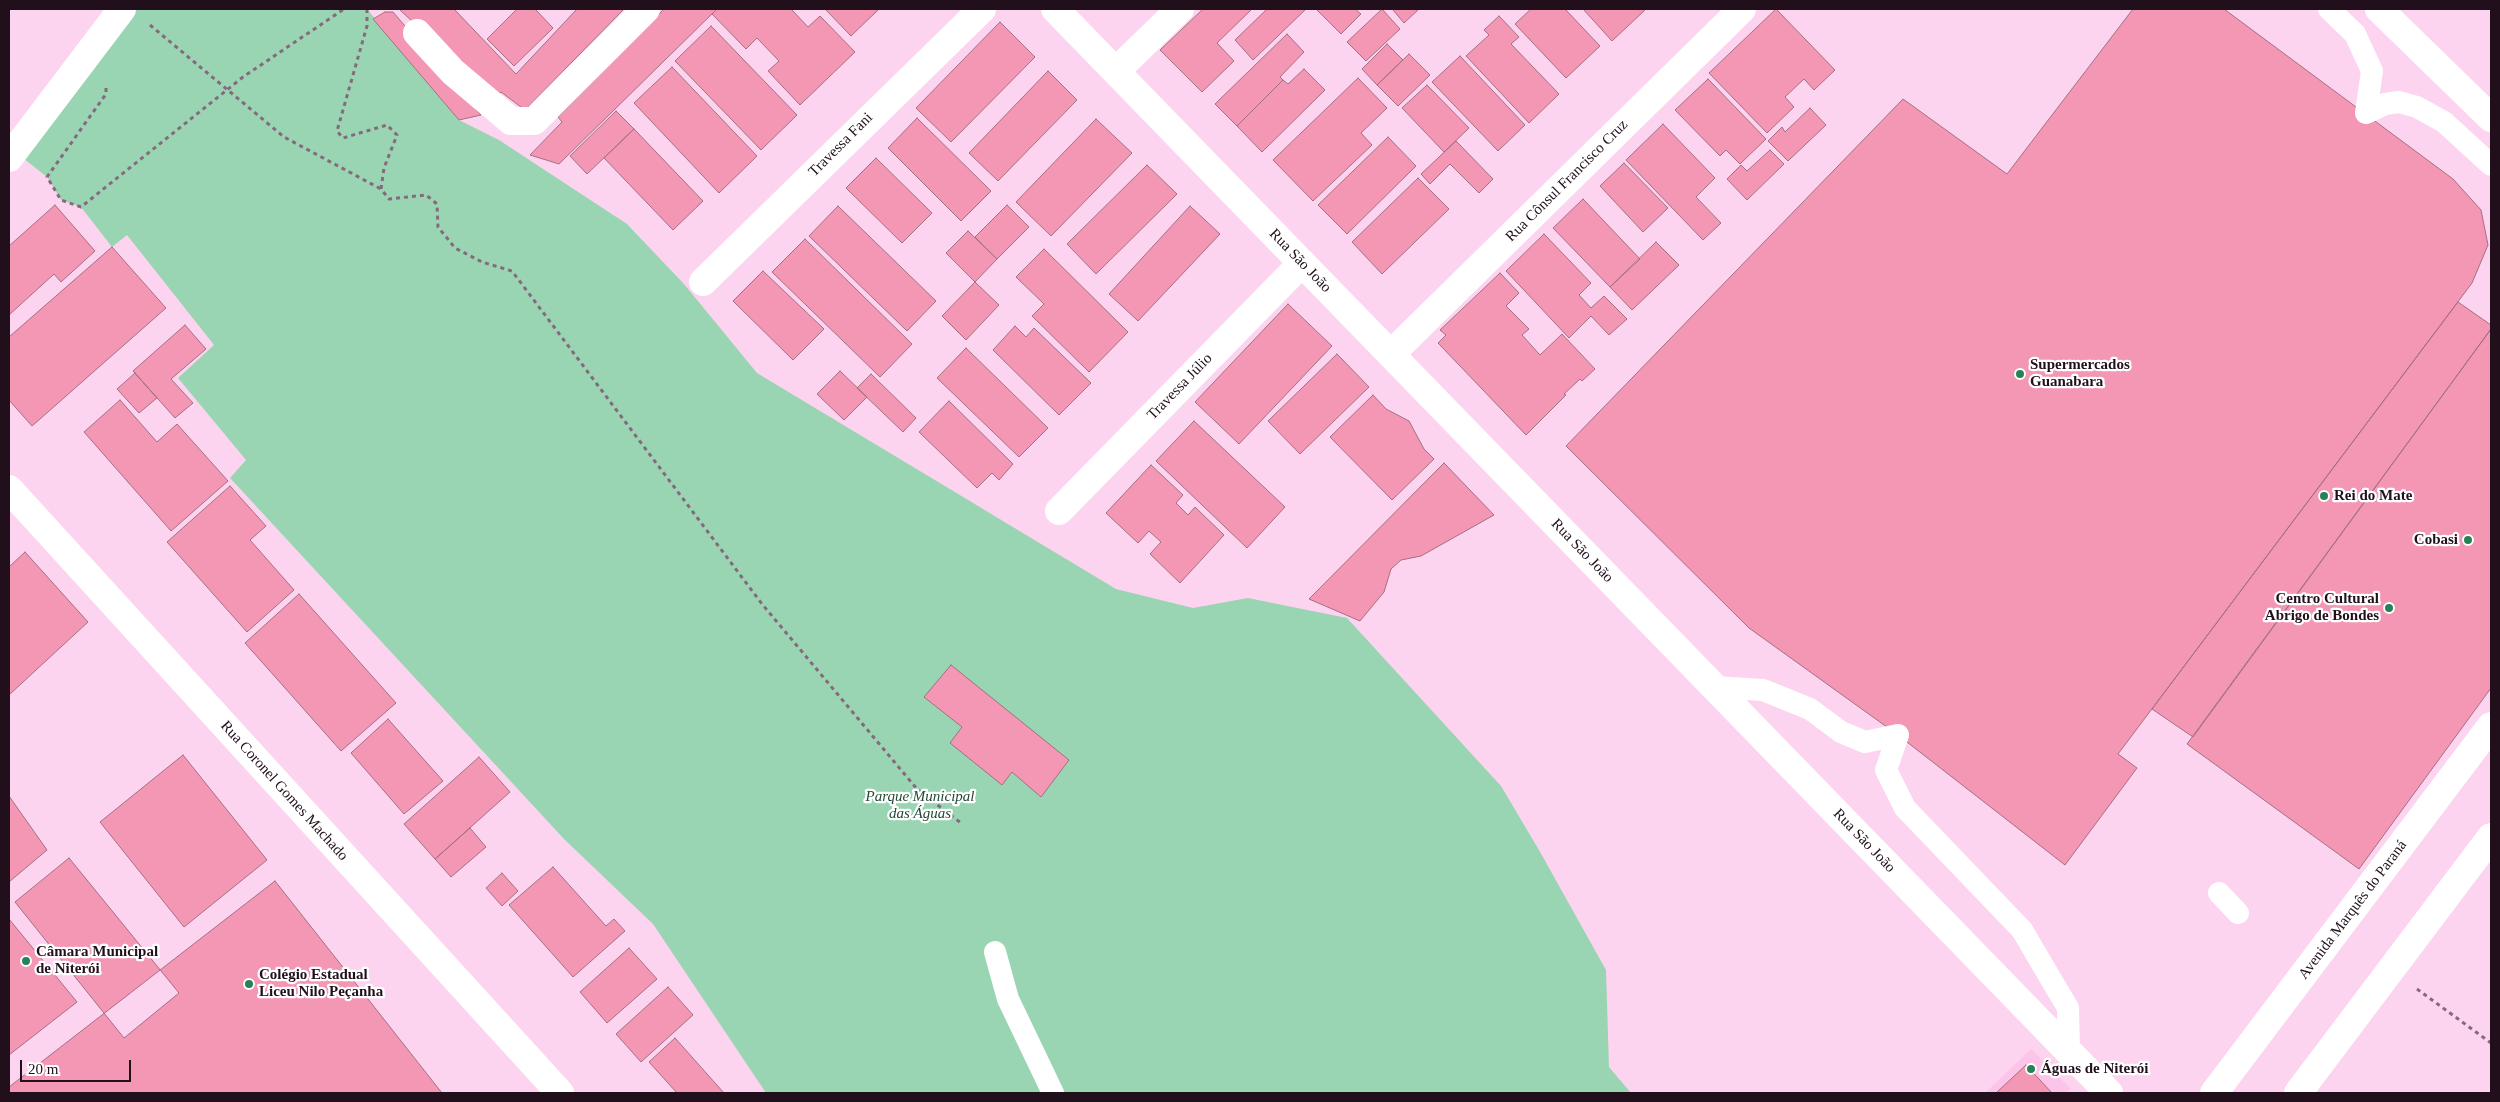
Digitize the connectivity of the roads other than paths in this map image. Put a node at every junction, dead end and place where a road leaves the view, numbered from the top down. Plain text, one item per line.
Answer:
1 (122, 9) edge
2 (646, 9) edge
3 (982, 9) edge
4 (1055, 9) edge
5 (1180, 9) edge
6 (1742, 9) edge
7 (2329, 9) edge
8 (2380, 9) edge
9 (417, 33) dead end
10 (1116, 71) junction
11 (2491, 118) edge
12 (9, 158) edge
13 (2491, 165) edge
14 (1302, 263) junction
15 (703, 282) dead end
16 (1392, 354) junction
17 (9, 489) edge
18 (1059, 511) dead end
19 (1714, 687) junction
20 (2491, 726) edge
21 (2489, 844) edge
22 (2219, 893) dead end
23 (2238, 913) dead end
24 (995, 952) dead end
25 (2069, 1052) junction
26 (560, 1093) edge
27 (1053, 1093) edge
28 (2109, 1093) edge
29 (2214, 1093) edge
30 (2298, 1093) edge

1 - 12 street
2 - 9 street
3 - 15 street, Travessa Fani
4 - 10 street, Rua São João
5 - 10 street
6 - 16 street, Rua Cônsul Francisco Cruz
7 - 13 lane
8 - 11 street
10 - 14 street, Rua São João
14 - 16 street, Rua São João
14 - 18 street, Travessa Júlio
16 - 19 street, Rua São João
17 - 26 street, Rua Coronel Gomes Machado
19 - 25 street, Rua São João
19 - 25 lane
20 - 29 street, Avenida Marquês do Paraná
21 - 30 street
22 - 23 lane
24 - 27 lane
25 - 28 street, Rua São João

